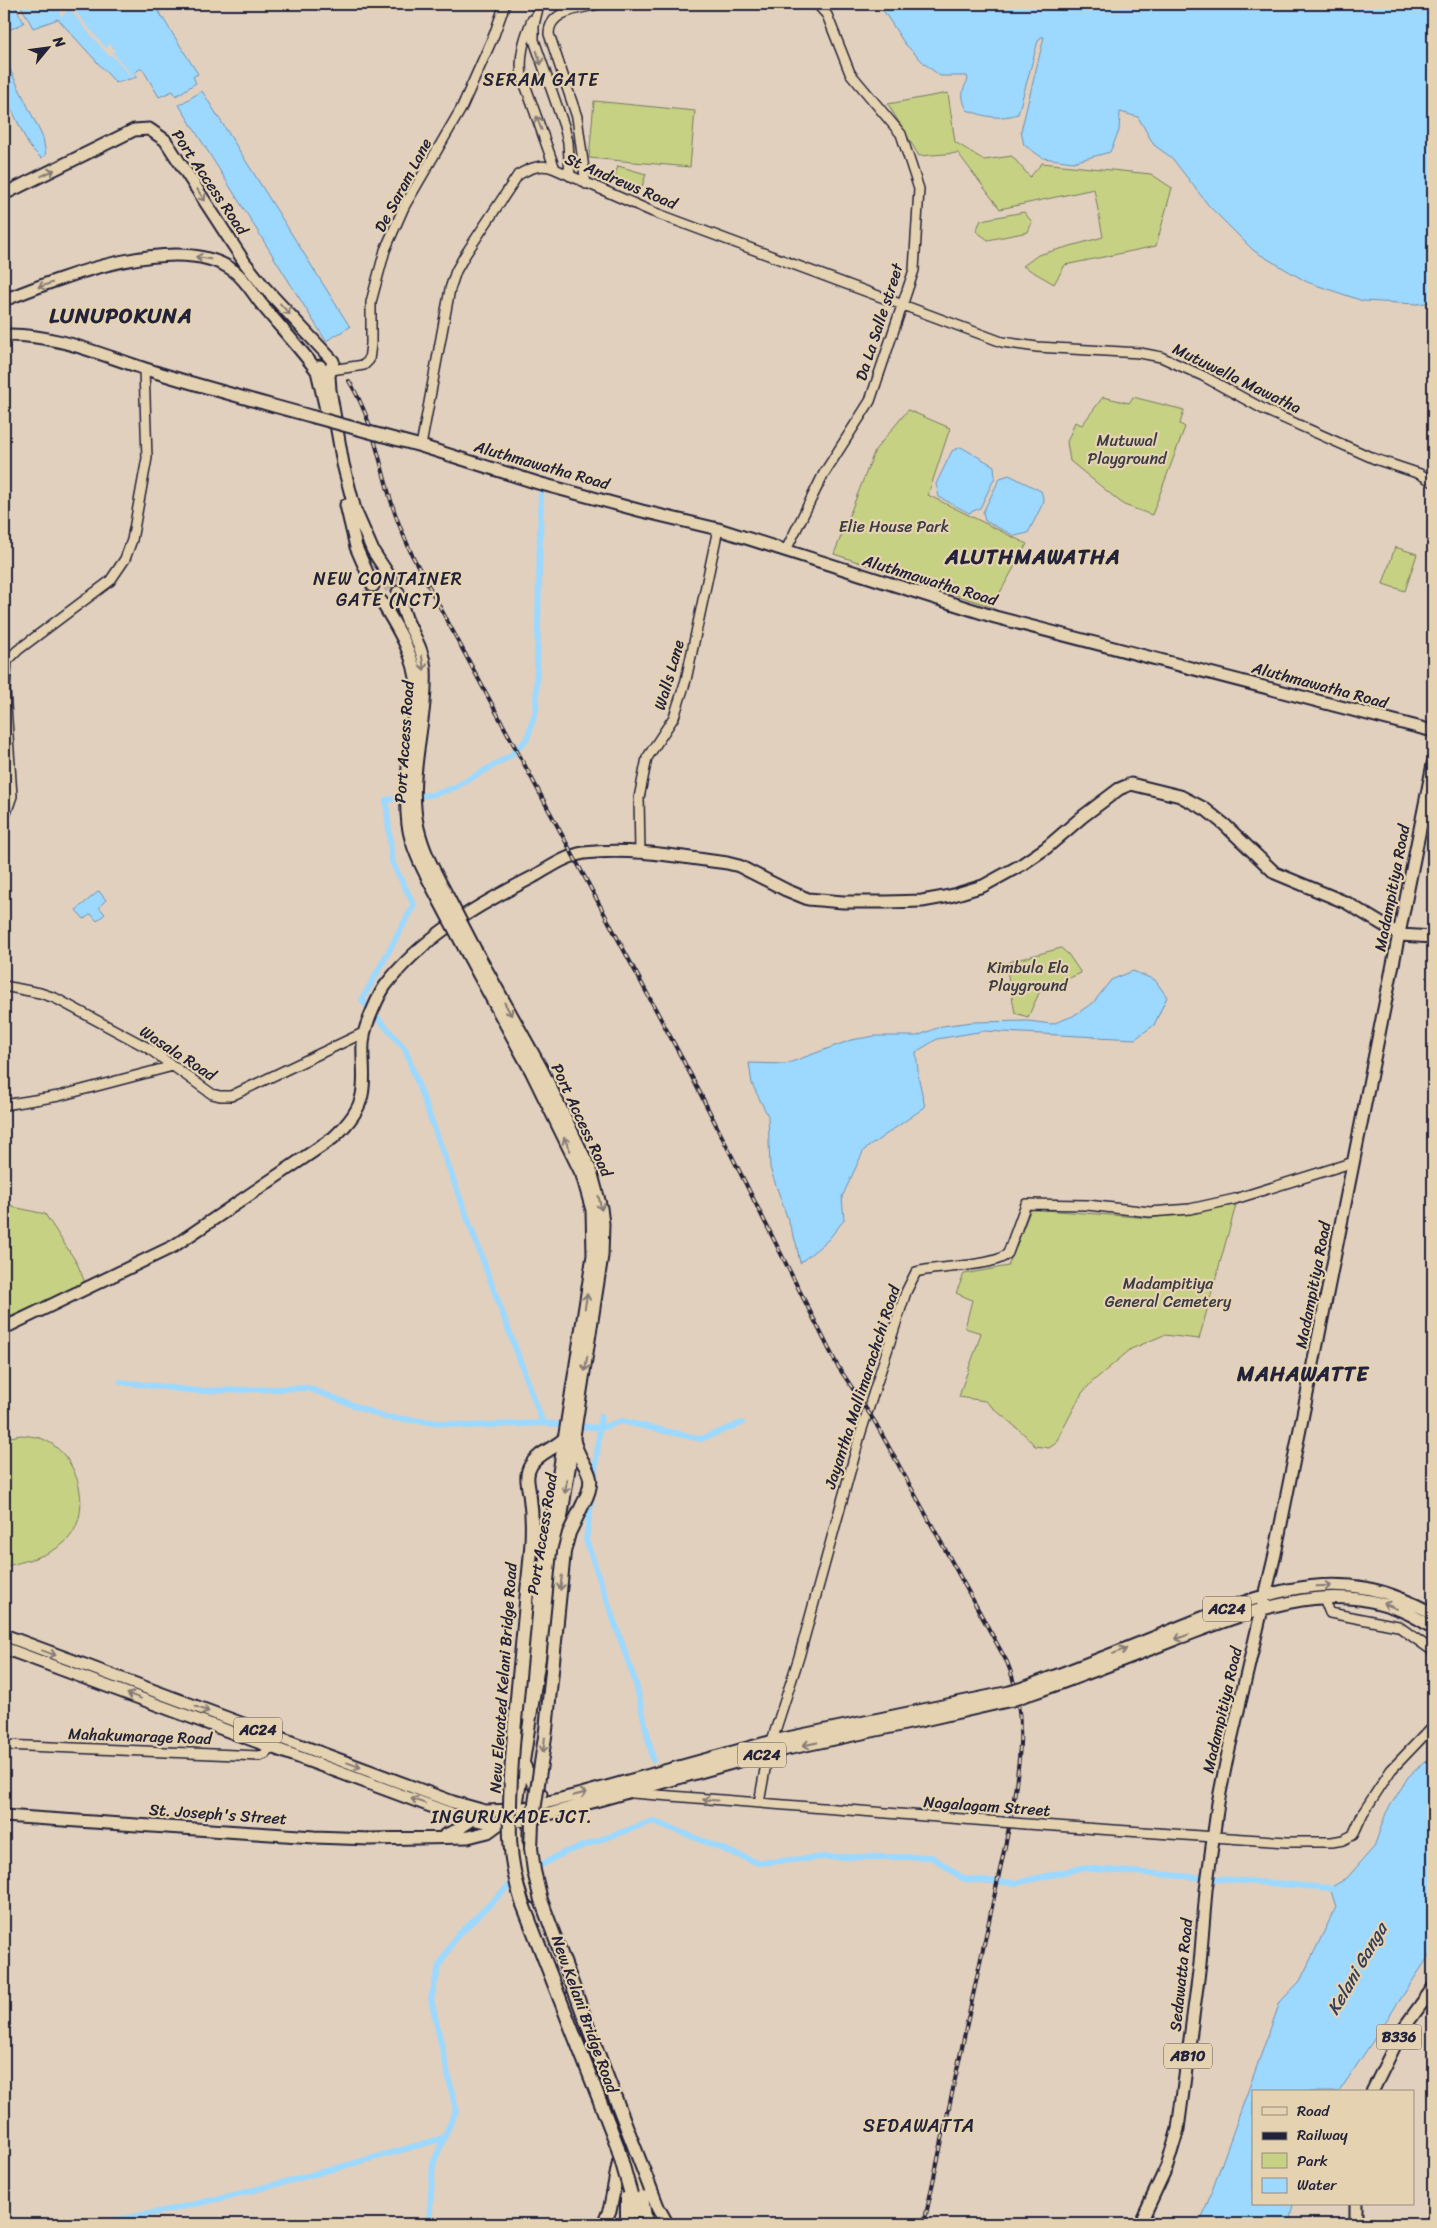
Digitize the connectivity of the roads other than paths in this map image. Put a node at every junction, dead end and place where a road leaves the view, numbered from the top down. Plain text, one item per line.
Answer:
1 (500, 4) edge
2 (505, 4) edge
3 (599, 4) edge
4 (816, 4) edge
5 (537, 7) edge
6 (500, 19) junction
7 (555, 169) junction
8 (570, 176) junction
9 (586, 184) junction
10 (4, 194) edge
11 (230, 242) junction
12 (221, 263) junction
13 (4, 300) edge
14 (903, 305) junction
15 (4, 335) edge
16 (329, 365) junction
17 (144, 369) junction
18 (421, 446) junction
19 (1433, 482) edge
20 (718, 529) junction
21 (786, 550) junction
22 (5, 660) edge
23 (1433, 731) edge
24 (1433, 764) edge
25 (412, 775) junction
26 (12, 796) junction
27 (4, 802) edge
28 (4, 819) edge
29 (640, 853) junction
30 (1400, 935) junction
31 (1433, 937) edge
32 (4, 986) edge
33 (365, 1029) junction
34 (172, 1066) junction
35 (4, 1105) edge
36 (1354, 1162) junction
37 (4, 1328) edge
38 (568, 1438) junction
39 (565, 1457) junction
40 (582, 1462) junction
41 (531, 1464) junction
42 (1273, 1564) junction
43 (1289, 1589) junction
44 (1267, 1594) junction
45 (1324, 1598) junction
46 (1264, 1608) junction
47 (1248, 1613) junction
48 (1433, 1615) edge
49 (1260, 1624) junction
50 (1433, 1628) edge
51 (4, 1635) edge
52 (4, 1648) edge
53 (1433, 1651) edge
54 (1028, 1691) junction
55 (1433, 1726) edge
56 (856, 1730) junction
57 (271, 1741) junction
58 (773, 1742) junction
59 (4, 1745) edge
60 (768, 1753) junction
61 (523, 1760) junction
62 (629, 1792) junction
63 (552, 1801) junction
64 (759, 1803) junction
65 (512, 1810) junction
66 (4, 1816) edge
67 (472, 1820) junction
68 (507, 1823) junction
69 (1213, 1838) junction
70 (431, 1839) junction
71 (1208, 1876) joint
72 (525, 1885) junction
73 (1433, 1988) edge
74 (602, 2064) junction
75 (589, 2074) junction
76 (1373, 2090) edge
77 (619, 2162) junction
78 (642, 2197) junction
79 (1356, 2206) edge
80 (604, 2224) edge
81 (627, 2224) edge
82 (637, 2224) edge
83 (646, 2224) edge
84 (653, 2224) edge
85 (667, 2224) edge
86 (671, 2224) edge
87 (1140, 2224) edge
88 (1356, 2224) edge

1 - 6 street
2 - 6 street
3 - 9 street
4 - 14 street, Da La Salle street
7 -> 5 street
5 -> 8 street
6 - 16 street, De Saram Lane
7 - 8 street, St Andrews Road
7 - 18 street, St Andrews Road
8 - 9 street, St Andrews Road
9 - 14 street, St Andrews Road
10 -> 11 main road, Port Access Road
11 - 12 main road
11 -> 16 main road, Port Access Road
12 -> 13 main road
12 - 16 main road
14 - 19 street, Mutuwella Mawatha
14 - 21 street, Da La Salle street
15 - 17 main road, Aluthmawatha Road
16 - 16 main road
17 - 18 main road, Aluthmawatha Road, bridge
17 - 22 street
18 - 20 main road, Aluthmawatha Road
20 - 21 main road, Aluthmawatha Road
20 - 29 street, Walls Lane
21 - 23 main road, Aluthmawatha Road
22 - 26 street
24 - 30 main road, Madampitiya Road
25 -> 25 main road, Port Access Road
25 - 38 main road, Port Access Road, bridge
26 - 27 street
26 - 28 street
29 - 30 main road
29 - 33 main road
30 - 31 main road
30 - 36 main road, Madampitiya Road
32 - 34 street, Wasala Road
33 - 34 street, Wasala Road
33 - 37 main road
34 - 35 street
36 - 42 main road, Madampitiya Road
36 - 58 street, Jayantha Mallimarachchi Road
38 - 39 main road, Port Access Road
38 - 40 highway
38 - 41 highway
39 - 40 highway
39 - 41 highway
39 -> 61 main road, Port Access Road
39 - 65 main road, Port Access Road
40 -> 74 highway, bridge
41 - 75 highway, New Elevated Kelani Bridge Road, bridge
42 - 43 main road
42 - 44 main road, Madampitiya Road
43 - 44 main road, AC24
43 -> 48 main road, AC24
44 - 46 main road, Madampitiya Road / AB10
54 -> 44 main road, AC24
45 - 46 main road, AC24
50 -> 45 main road, AC24
45 - 53 street
46 - 47 main road, AC24
46 - 49 main road, Madampitiya Road / AB10
47 - 49 main road
47 -> 54 main road, AC24
49 - 69 main road, Madampitiya Road / AB10
51 -> 57 main road, AC24
57 -> 52 main road, AC24
54 - 56 main road, AC24, bridge
55 - 69 street, Nagalagam Street
56 - 58 main road, AC24
56 -> 60 main road, AC24
57 - 59 street, Mahakumarage Road
57 -> 65 main road, AC24
67 -> 57 main road, AC24
58 - 60 street, Jayantha Mallimarachchi Road
63 -> 58 main road, AC24
60 - 62 main road, AC24
60 - 64 street, Jayantha Mallimarachchi Road
61 - 63 main road
61 - 65 main road, Port Access Road
64 -> 62 street, Nagalagam Street
62 - 68 main road, AC24
63 - 65 main road, AC24
64 - 69 street, Nagalagam Street, bridge
65 - 68 main road, New Kelani Bridge Road
66 - 70 main road, St. Joseph's Street
67 - 68 main road, AC24
67 - 70 main road, St. Joseph's Street
68 - 70 main road, St. Joseph's Street
68 - 72 main road, New Kelani Bridge Road, bridge
69 - 71 main road, Madampitiya Road / AB10
71 - 87 main road, Sedawatta Road / AB10
72 - 77 main road, New Kelani Bridge Road
72 - 78 main road, New Kelani Bridge Road
73 - 76 main road, B336
74 - 83 highway, bridge
74 - 85 highway, bridge
75 - 81 highway, bridge
75 - 82 highway, bridge
77 - 80 highway
77 - 83 main road, New Kelani Bridge Road
78 - 84 main road, New Kelani Bridge Road
78 - 86 main road, New Kelani Bridge Road
79 - 88 main road

